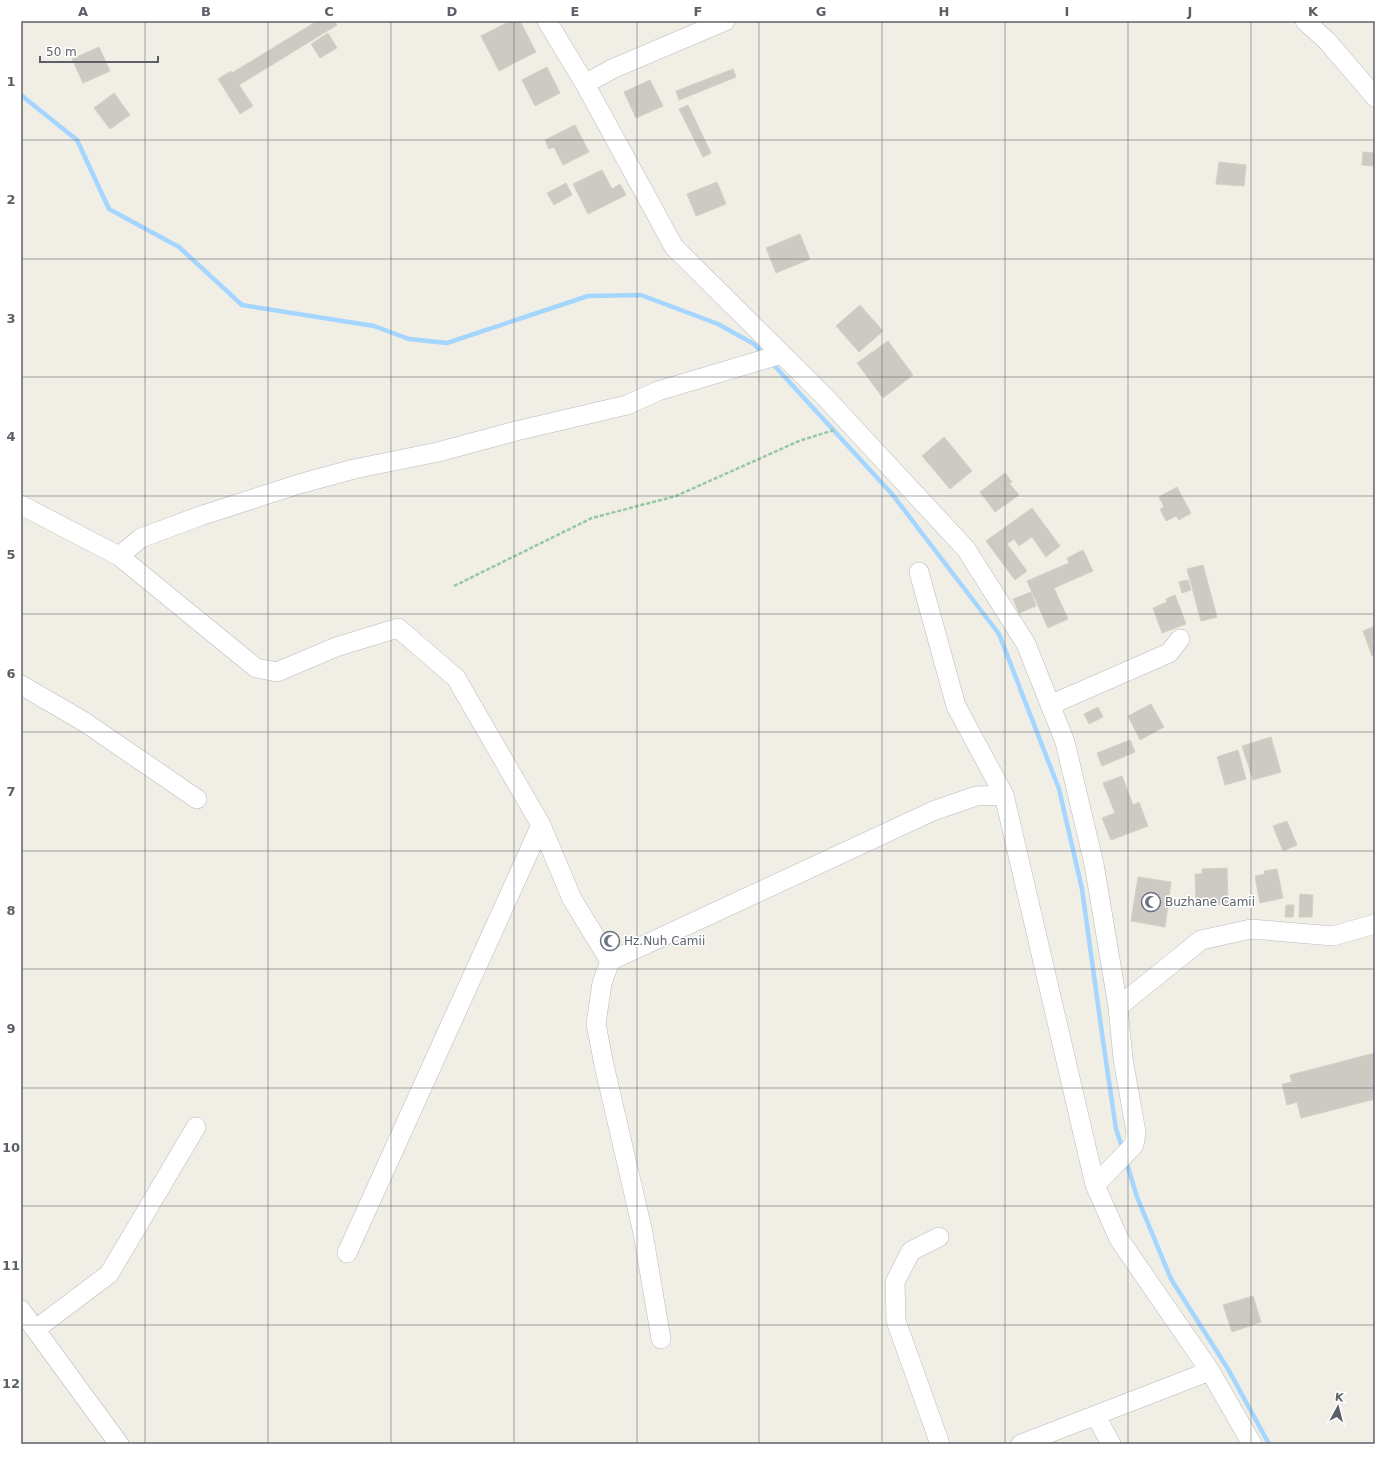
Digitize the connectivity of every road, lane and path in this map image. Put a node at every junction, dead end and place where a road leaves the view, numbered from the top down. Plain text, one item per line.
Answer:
1 (547, 21) edge
2 (725, 21) edge
3 (1305, 21) edge
4 (585, 84) junction
5 (1375, 98) edge
6 (782, 354) junction
7 (840, 427) dead end
8 (21, 505) edge
9 (119, 556) junction
10 (919, 572) dead end
11 (454, 586) dead end
12 (1180, 639) dead end
13 (21, 686) edge
14 (1050, 704) junction
15 (1004, 795) junction
16 (197, 799) dead end
17 (541, 825) junction
18 (1375, 924) edge
19 (610, 962) junction
20 (1118, 1007) junction
21 (196, 1127) dead end
22 (1095, 1185) junction
23 (939, 1237) dead end
24 (347, 1253) dead end
25 (21, 1310) edge
26 (36, 1329) junction
27 (660, 1339) dead end
28 (1210, 1371) junction
29 (1096, 1416) junction
30 (119, 1444) edge
31 (940, 1444) edge
32 (1021, 1444) edge
33 (1111, 1444) edge
34 (1252, 1444) edge

1 - 4 street
2 - 4 street
3 - 5 street
4 - 6 street
6 - 9 street
6 - 14 street
7 - 11 path
8 - 9 street
9 - 17 street
10 - 15 street
12 - 14 street
13 - 16 street
14 - 20 street
15 - 19 street
15 - 22 street
17 - 19 street
17 - 24 street
18 - 20 street
19 - 27 street
20 - 22 street
21 - 26 street
22 - 28 street
23 - 31 street
25 - 26 street
26 - 30 street
28 - 29 street
28 - 34 street
29 - 32 street
29 - 33 street

